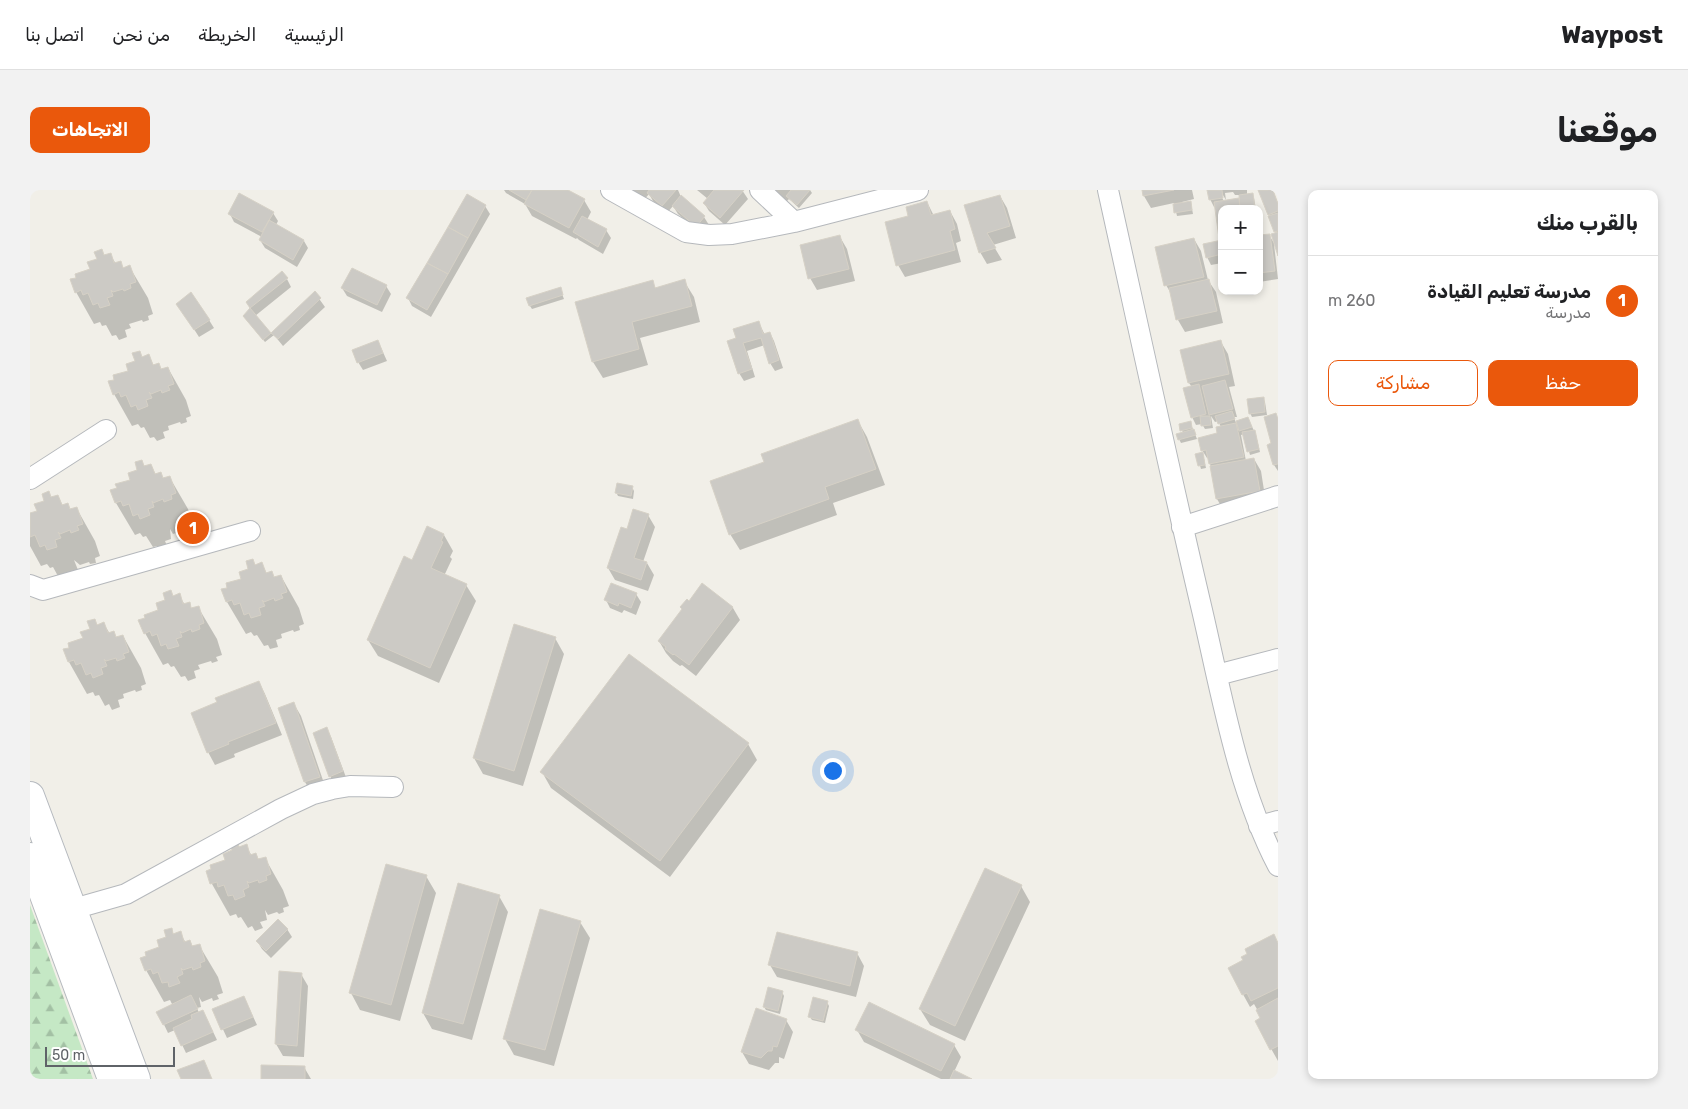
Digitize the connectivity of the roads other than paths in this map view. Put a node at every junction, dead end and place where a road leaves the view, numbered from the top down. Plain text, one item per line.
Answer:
1 (610, 190) edge
2 (760, 190) edge
3 (1108, 190) edge
4 (910, 191) edge
5 (794, 222) junction
6 (106, 430) dead end
7 (30, 479) edge
8 (1278, 496) edge
9 (1182, 527) junction
10 (250, 531) dead end
11 (30, 585) edge
12 (1278, 659) edge
13 (1217, 675) junction
14 (394, 787) dead end
15 (30, 796) edge
16 (1269, 824) edge
17 (30, 857) edge
18 (1278, 866) edge
19 (63, 912) junction
20 (112, 1079) edge
21 (136, 1079) edge

1 - 5 street
2 - 5 street
3 - 9 street
4 - 5 street
6 - 7 street
8 - 9 street
9 - 13 street
10 - 11 street
12 - 13 street
13 - 16 street
14 - 19 street
15 - 19 street
16 - 18 street
17 - 19 street
19 - 20 street
19 - 21 street

